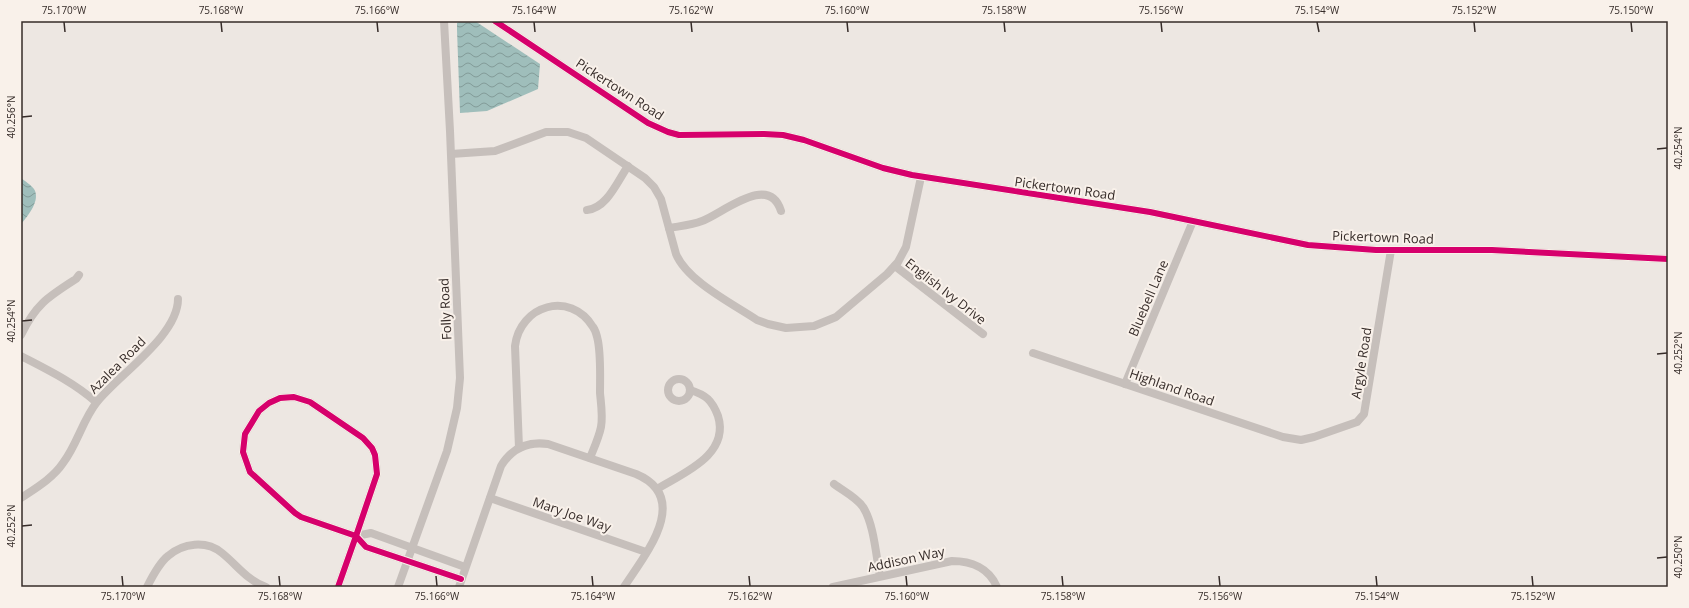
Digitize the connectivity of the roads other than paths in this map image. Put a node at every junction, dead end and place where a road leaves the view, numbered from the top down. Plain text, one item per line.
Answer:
1 (444, 21) edge
2 (495, 21) edge
3 (451, 154) junction
4 (628, 166) junction
5 (921, 177) junction
6 (587, 210) dead end
7 (781, 211) dead end
8 (1193, 221) junction
9 (669, 228) junction
10 (1391, 250) junction
11 (1668, 259) edge
12 (895, 266) junction
13 (79, 275) dead end
14 (178, 299) dead end
15 (982, 334) dead end
16 (21, 335) edge
17 (1033, 353) dead end
18 (21, 356) edge
19 (1125, 384) junction
20 (690, 390) dead end
21 (96, 402) junction
22 (1304, 439) joint
23 (519, 448) junction
24 (590, 458) junction
25 (834, 484) dead end
26 (657, 489) junction
27 (21, 498) edge
28 (490, 498) junction
29 (356, 536) junction
30 (412, 547) junction
31 (646, 552) junction
32 (407, 561) junction
33 (465, 567) junction
34 (880, 576) junction
35 (460, 583) edge
36 (147, 587) edge
37 (266, 587) edge
38 (338, 587) edge
39 (398, 587) edge
40 (624, 587) edge
41 (833, 587) edge
42 (997, 587) edge

1 - 3 street, Folly Road
2 - 5 street, Pickertown Road
3 - 4 street
3 - 30 street, Folly Road
4 - 6 street
4 - 9 street
5 - 8 street, Pickertown Road
5 - 12 street
7 - 9 street
8 - 10 street, Pickertown Road
8 - 19 street, Bluebell Lane
9 - 12 street
10 - 11 street, Pickertown Road
10 - 22 street, Argyle Road
12 - 15 street, English Ivy Drive
13 - 16 street
14 - 21 street, Azalea Road
17 - 19 street, Highland Road
18 - 21 street
19 - 22 street, Highland Road
20 - 26 street
21 - 27 street, Azalea Road
23 - 24 street
23 - 24 street
23 - 28 street
24 - 26 street
25 - 34 street
26 - 31 street
28 - 31 street, Mary Joe Way
28 - 33 street
29 - 29 street
29 - 30 street
29 - 32 street
29 - 38 street
30 - 32 street, Folly Road
30 - 33 street
31 - 40 street
32 - 35 street
32 - 39 street, Folly Road
33 - 35 street
34 - 41 street, Addison Way
34 - 42 street, Addison Way
36 - 37 street

